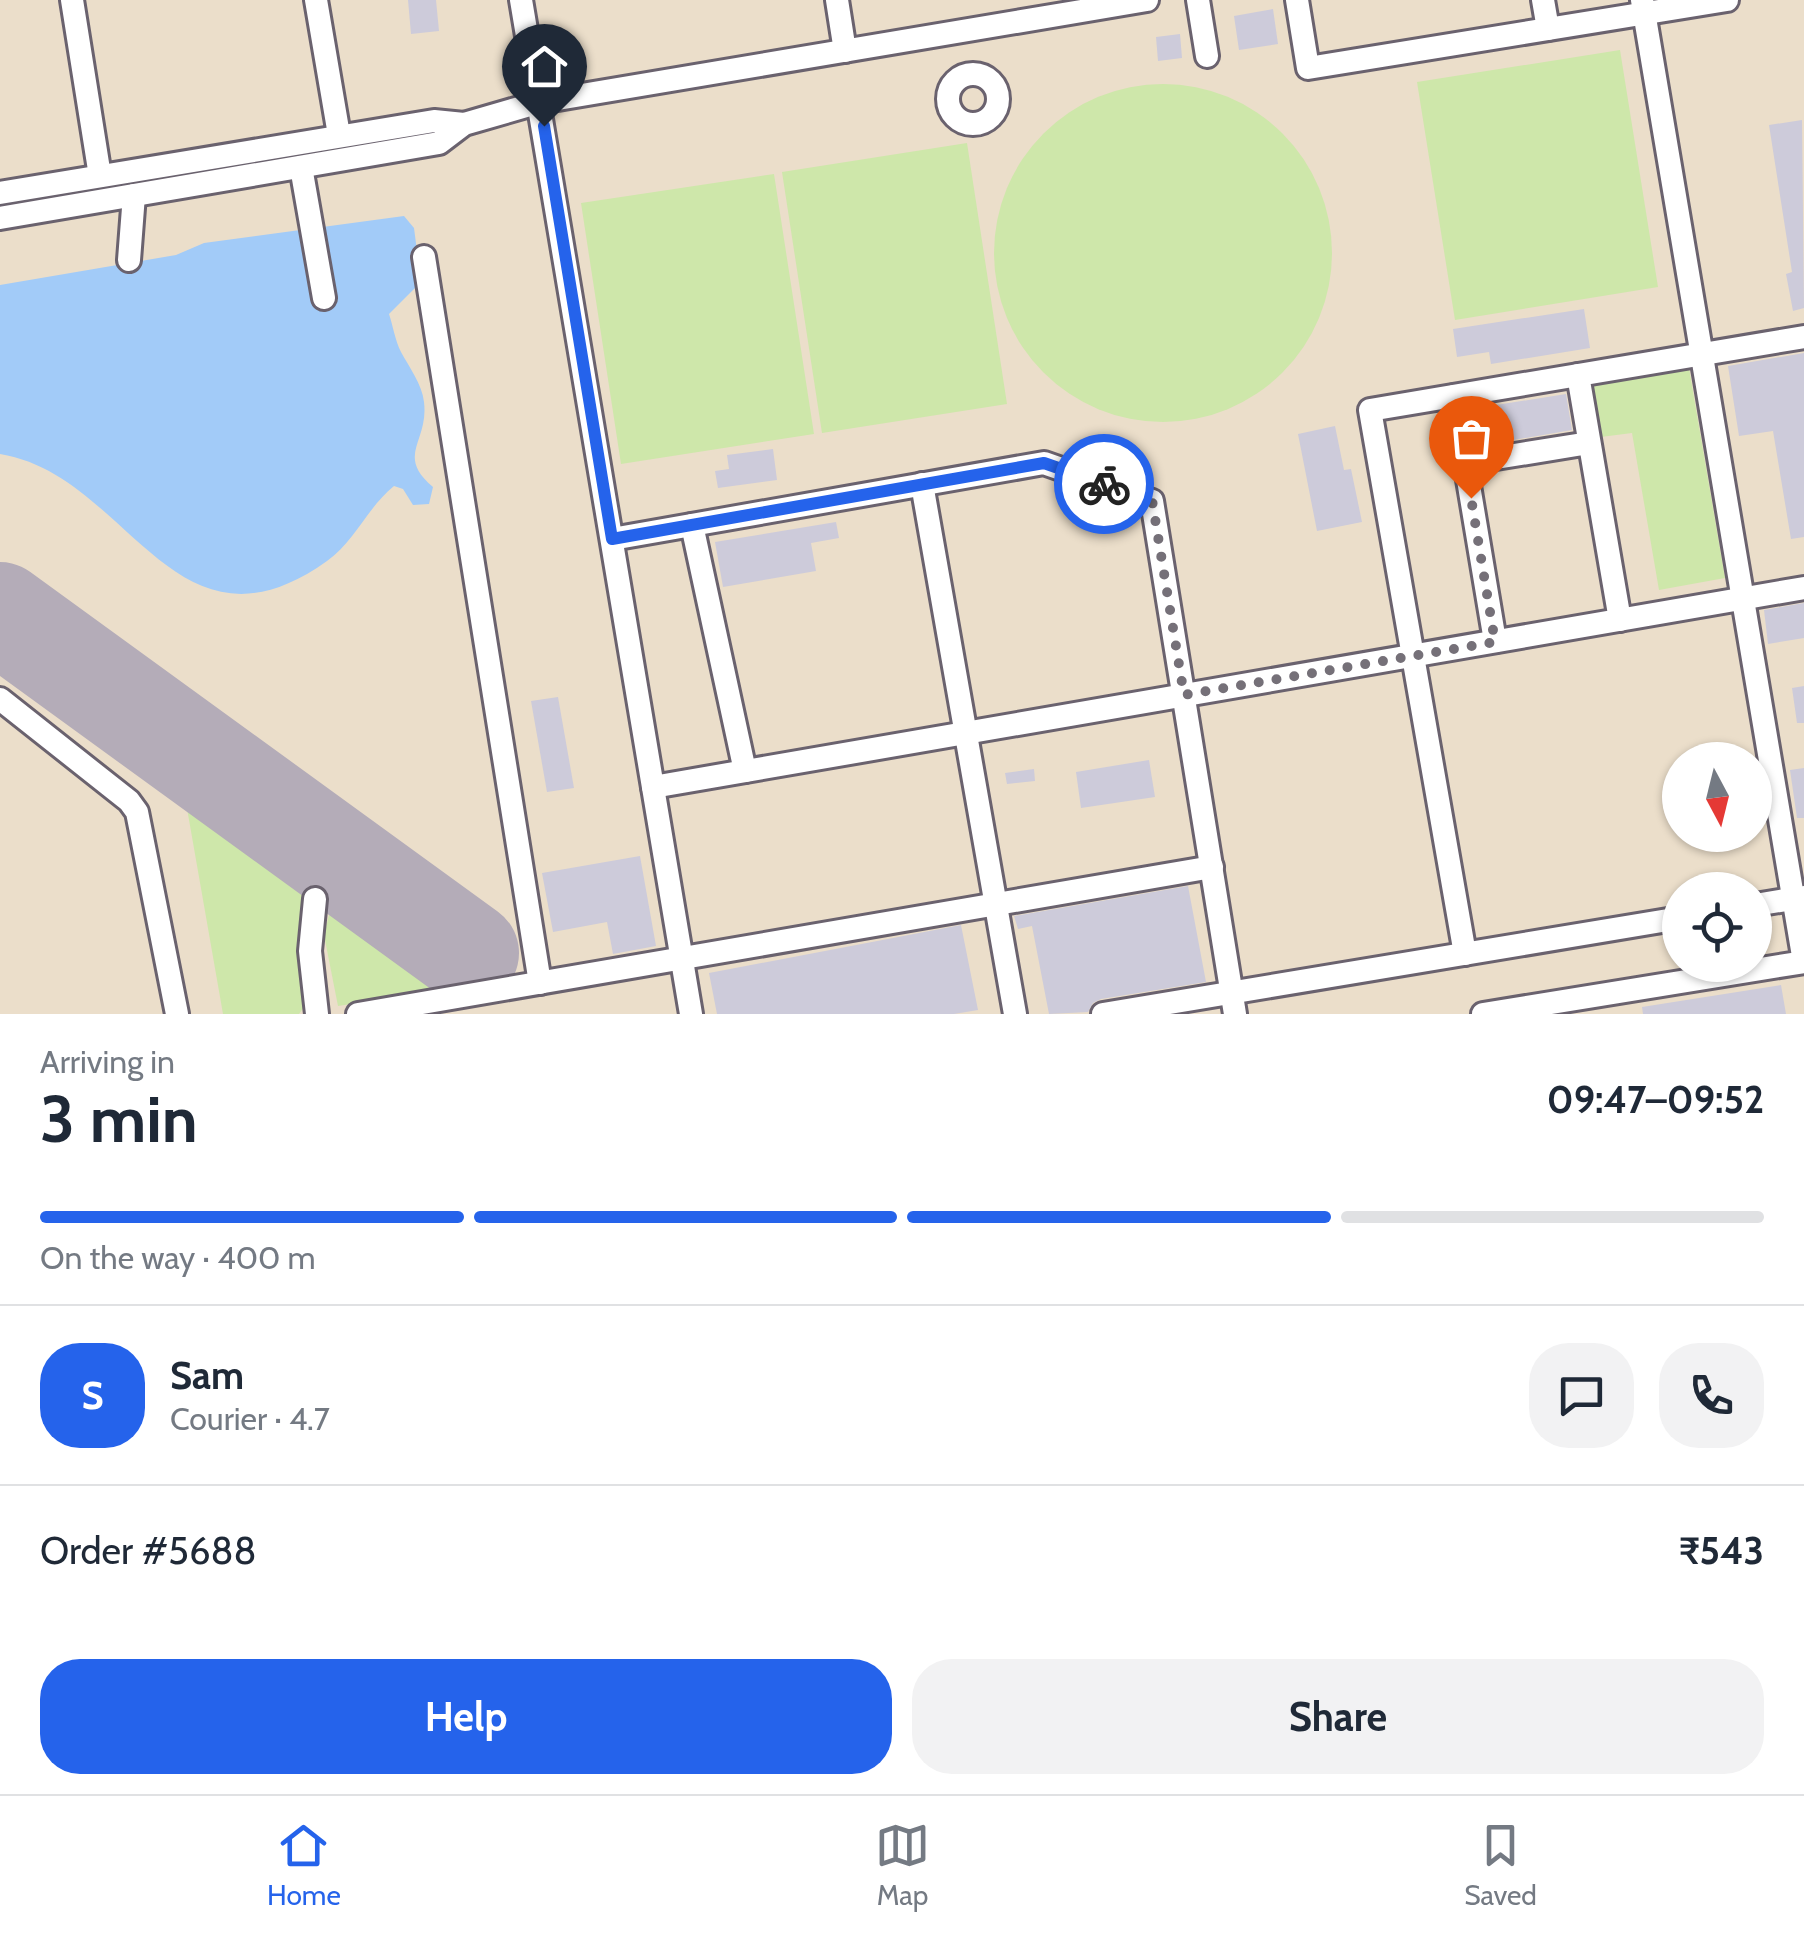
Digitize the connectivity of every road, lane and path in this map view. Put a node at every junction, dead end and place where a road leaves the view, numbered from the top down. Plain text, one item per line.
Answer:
1 (72, 0) edge
2 (316, 0) edge
3 (521, 0) edge
4 (837, 0) edge
5 (1147, 0) edge
6 (1198, 0) edge
7 (1296, 0) edge
8 (1543, 0) edge
9 (1728, 0) edge
10 (1063, 7) edge
11 (1643, 7) edge
12 (1548, 29) junction
13 (956, 32) junction
14 (845, 50) junction
15 (1207, 56) dead end
16 (963, 75) dead end
17 (540, 102) junction
18 (464, 124) junction
19 (339, 135) junction
20 (300, 167) junction
21 (100, 176) junction
22 (0, 193) edge
23 (134, 195) junction
24 (0, 218) edge
25 (424, 257) dead end
26 (128, 260) dead end
27 (324, 298) dead end
28 (1804, 337) edge
29 (1701, 354) junction
30 (1578, 375) junction
31 (1454, 396) junction
32 (1589, 443) junction
33 (1465, 463) junction
34 (922, 484) junction
35 (692, 525) junction
36 (612, 539) junction
37 (1804, 588) edge
38 (1741, 599) junction
39 (1620, 620) junction
40 (1495, 642) junction
41 (1414, 656) junction
42 (1184, 695) junction
43 (0, 699) edge
44 (966, 733) junction
45 (745, 771) junction
46 (653, 787) junction
47 (1212, 868) junction
48 (1798, 898) edge
49 (315, 899) dead end
50 (1772, 902) edge
51 (996, 904) junction
52 (1662, 921) edge
53 (1466, 954) junction
54 (682, 958) junction
55 (540, 983) junction
56 (1234, 1003) edge
57 (1511, 1012) edge
58 (177, 1014) edge
59 (318, 1014) edge
60 (358, 1014) edge
61 (691, 1014) edge
62 (1015, 1014) edge
63 (1103, 1014) edge
64 (1483, 1014) edge

1 - 21 lane
2 - 19 lane
3 - 17 lane
4 - 14 lane
5 - 10 lane
6 - 15 lane
7 - 12 lane
8 - 12 lane
9 - 11 lane
10 - 13 lane
11 - 12 lane
11 - 29 lane
13 - 14 lane
13 - 16 lane
14 - 17 lane
17 - 18 lane
17 - 36 lane
18 - 19 lane
18 - 20 lane
19 - 21 lane
20 - 23 lane
20 - 27 lane
21 - 22 lane
23 - 24 lane
23 - 26 lane
25 - 55 lane
28 - 29 lane
29 - 30 lane
29 - 38 lane
30 - 31 lane
30 - 32 lane
31 - 33 lane
31 - 41 lane
32 - 33 lane
32 - 39 lane
33 - 40 lane
34 - 35 lane
34 - 42 lane
34 - 44 lane
35 - 36 lane
35 - 45 lane
36 - 46 lane
37 - 38 lane
38 - 39 lane
38 - 48 lane
39 - 40 lane
40 - 41 lane
41 - 42 lane
41 - 53 lane
42 - 44 lane
42 - 47 lane
43 - 58 lane
44 - 45 lane
44 - 51 lane
45 - 46 lane
46 - 54 lane
47 - 51 lane
47 - 56 lane
48 - 50 lane
48 - 57 lane
49 - 59 lane
51 - 54 lane
51 - 62 lane
52 - 53 lane
53 - 56 lane
54 - 55 lane
54 - 61 lane
55 - 60 lane
56 - 63 lane
57 - 64 lane

